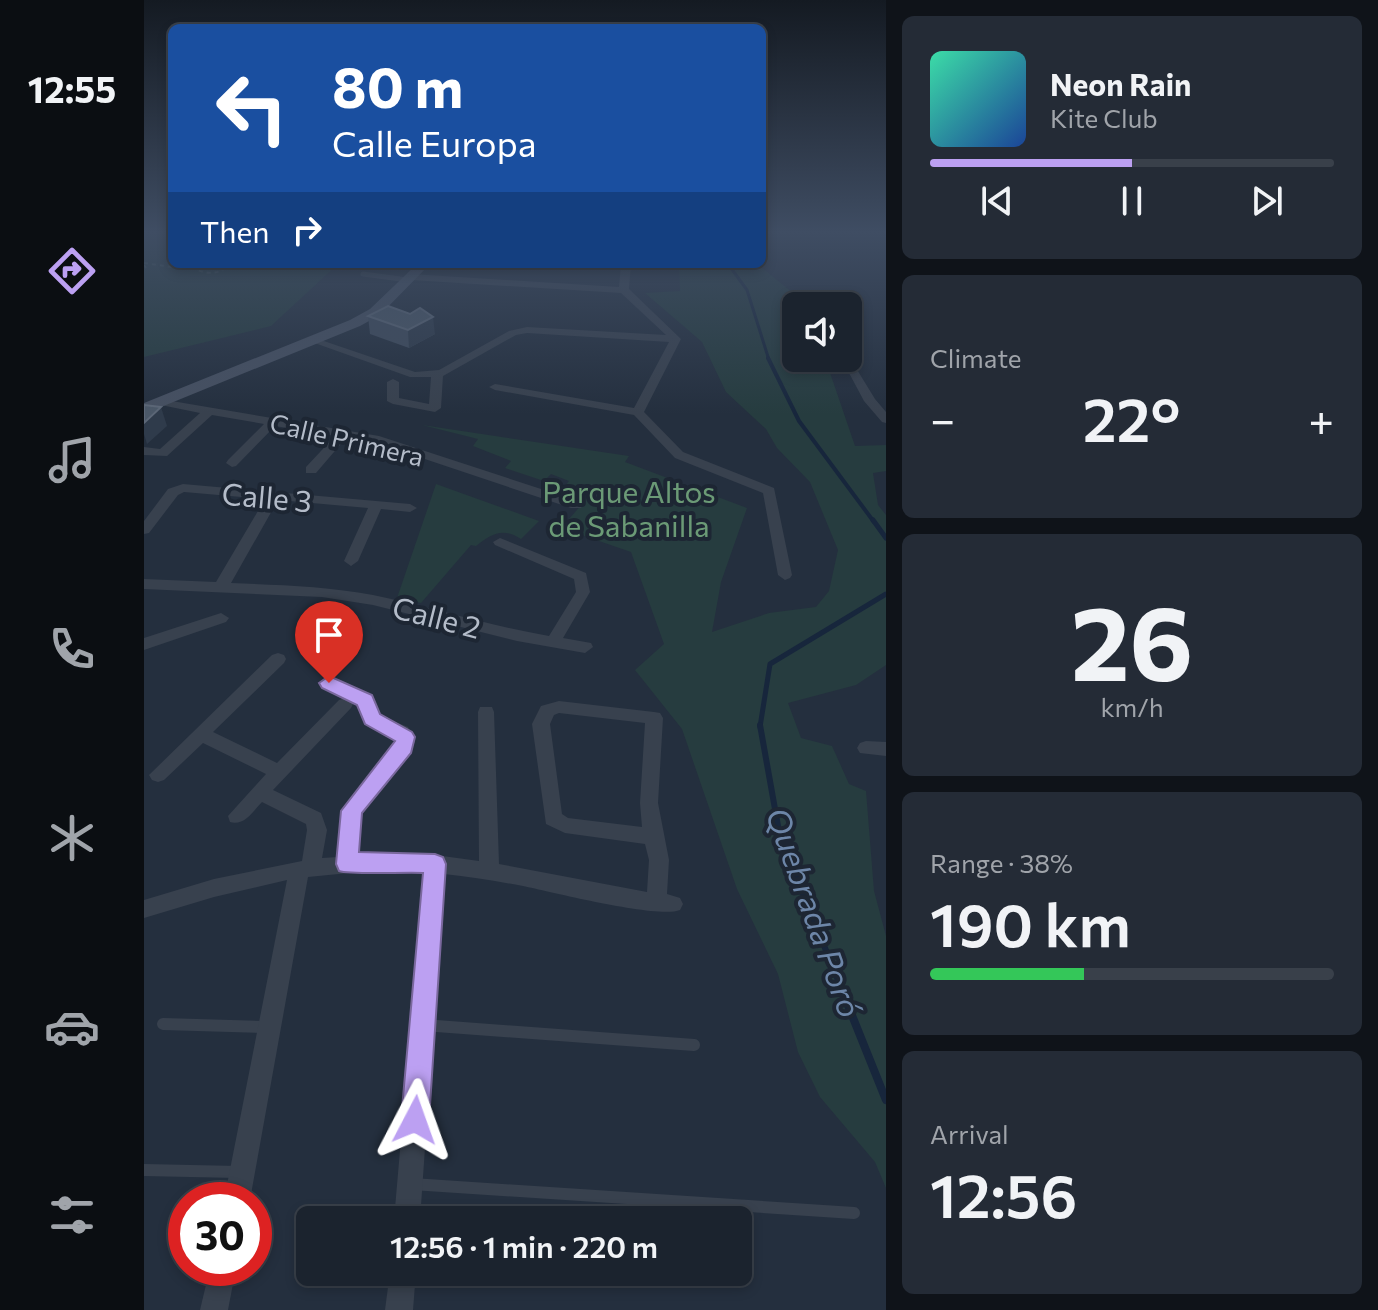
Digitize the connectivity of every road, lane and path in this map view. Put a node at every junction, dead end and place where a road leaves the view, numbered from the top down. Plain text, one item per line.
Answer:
1 (395, 292) edge
2 (626, 292) edge
3 (676, 339) junction
4 (314, 341) junction
5 (856, 372) edge
6 (437, 375) junction
7 (393, 382) dead end
8 (495, 387) dead end
9 (151, 406) edge
10 (638, 412) junction
11 (206, 413) junction
12 (884, 414) edge
13 (273, 421) junction
14 (343, 434) junction
15 (144, 451) edge
16 (232, 463) dead end
17 (311, 470) dead end
18 (273, 497) junction
19 (576, 505) dead end
20 (376, 506) junction
21 (410, 508) dead end
22 (144, 530) edge
23 (500, 542) dead end
24 (351, 561) dead end
25 (785, 575) dead end
26 (144, 584) edge
27 (221, 587) junction
28 (221, 618) dead end
29 (552, 643) junction
30 (144, 644) edge
31 (585, 647) dead end
32 (278, 659) dead end
33 (329, 683) dead end
34 (345, 704) dead end
35 (486, 712) dead end
36 (201, 734) junction
37 (866, 748) dead end
38 (886, 749) edge
39 (280, 772) junction
40 (158, 775) dead end
41 (260, 792) junction
42 (237, 816) dead end
43 (653, 837) junction
44 (347, 864) junction
45 (435, 864) junction
46 (305, 870) junction
47 (489, 873) junction
48 (144, 909) edge
49 (163, 1024) dead end
50 (422, 1025) junction
51 (270, 1027) junction
52 (694, 1045) dead end
53 (144, 1170) edge
54 (242, 1172) junction
55 (240, 1182) edge
56 (410, 1184) junction
57 (408, 1206) edge
58 (854, 1213) dead end
59 (219, 1286) edge
60 (402, 1286) edge
61 (214, 1310) edge
62 (399, 1310) edge

1 - 4 main road
2 - 3 street
3 - 6 street
3 - 10 street
4 - 6 street
4 - 9 main road
5 - 12 street
6 - 7 street
8 - 10 street
9 - 11 street, Calle Primera
10 - 25 street
11 - 13 street, Calle Primera
11 - 15 street
13 - 14 street, Calle Primera
13 - 16 street
14 - 17 street
14 - 19 street, Calle Primera
18 - 20 street, Calle 3
18 - 22 street, Calle 3
18 - 27 street
20 - 21 street, Calle 3
20 - 24 street
23 - 29 street
26 - 27 street, Calle 2
27 - 29 street, Calle 2
28 - 30 street
29 - 31 street, Calle 2
32 - 36 street
33 - 44 street
34 - 39 street
35 - 47 street
36 - 39 street
36 - 40 street
37 - 38 street
39 - 41 street
41 - 42 street
41 - 46 street
43 - 43 street
43 - 47 street
44 - 45 street
44 - 46 street
45 - 47 street
45 - 50 street
46 - 48 street
46 - 51 street
49 - 51 lane
50 - 52 lane
50 - 56 street
51 - 54 street
53 - 54 lane
54 - 55 street
56 - 57 street
56 - 58 lane
59 - 61 street
60 - 62 street

